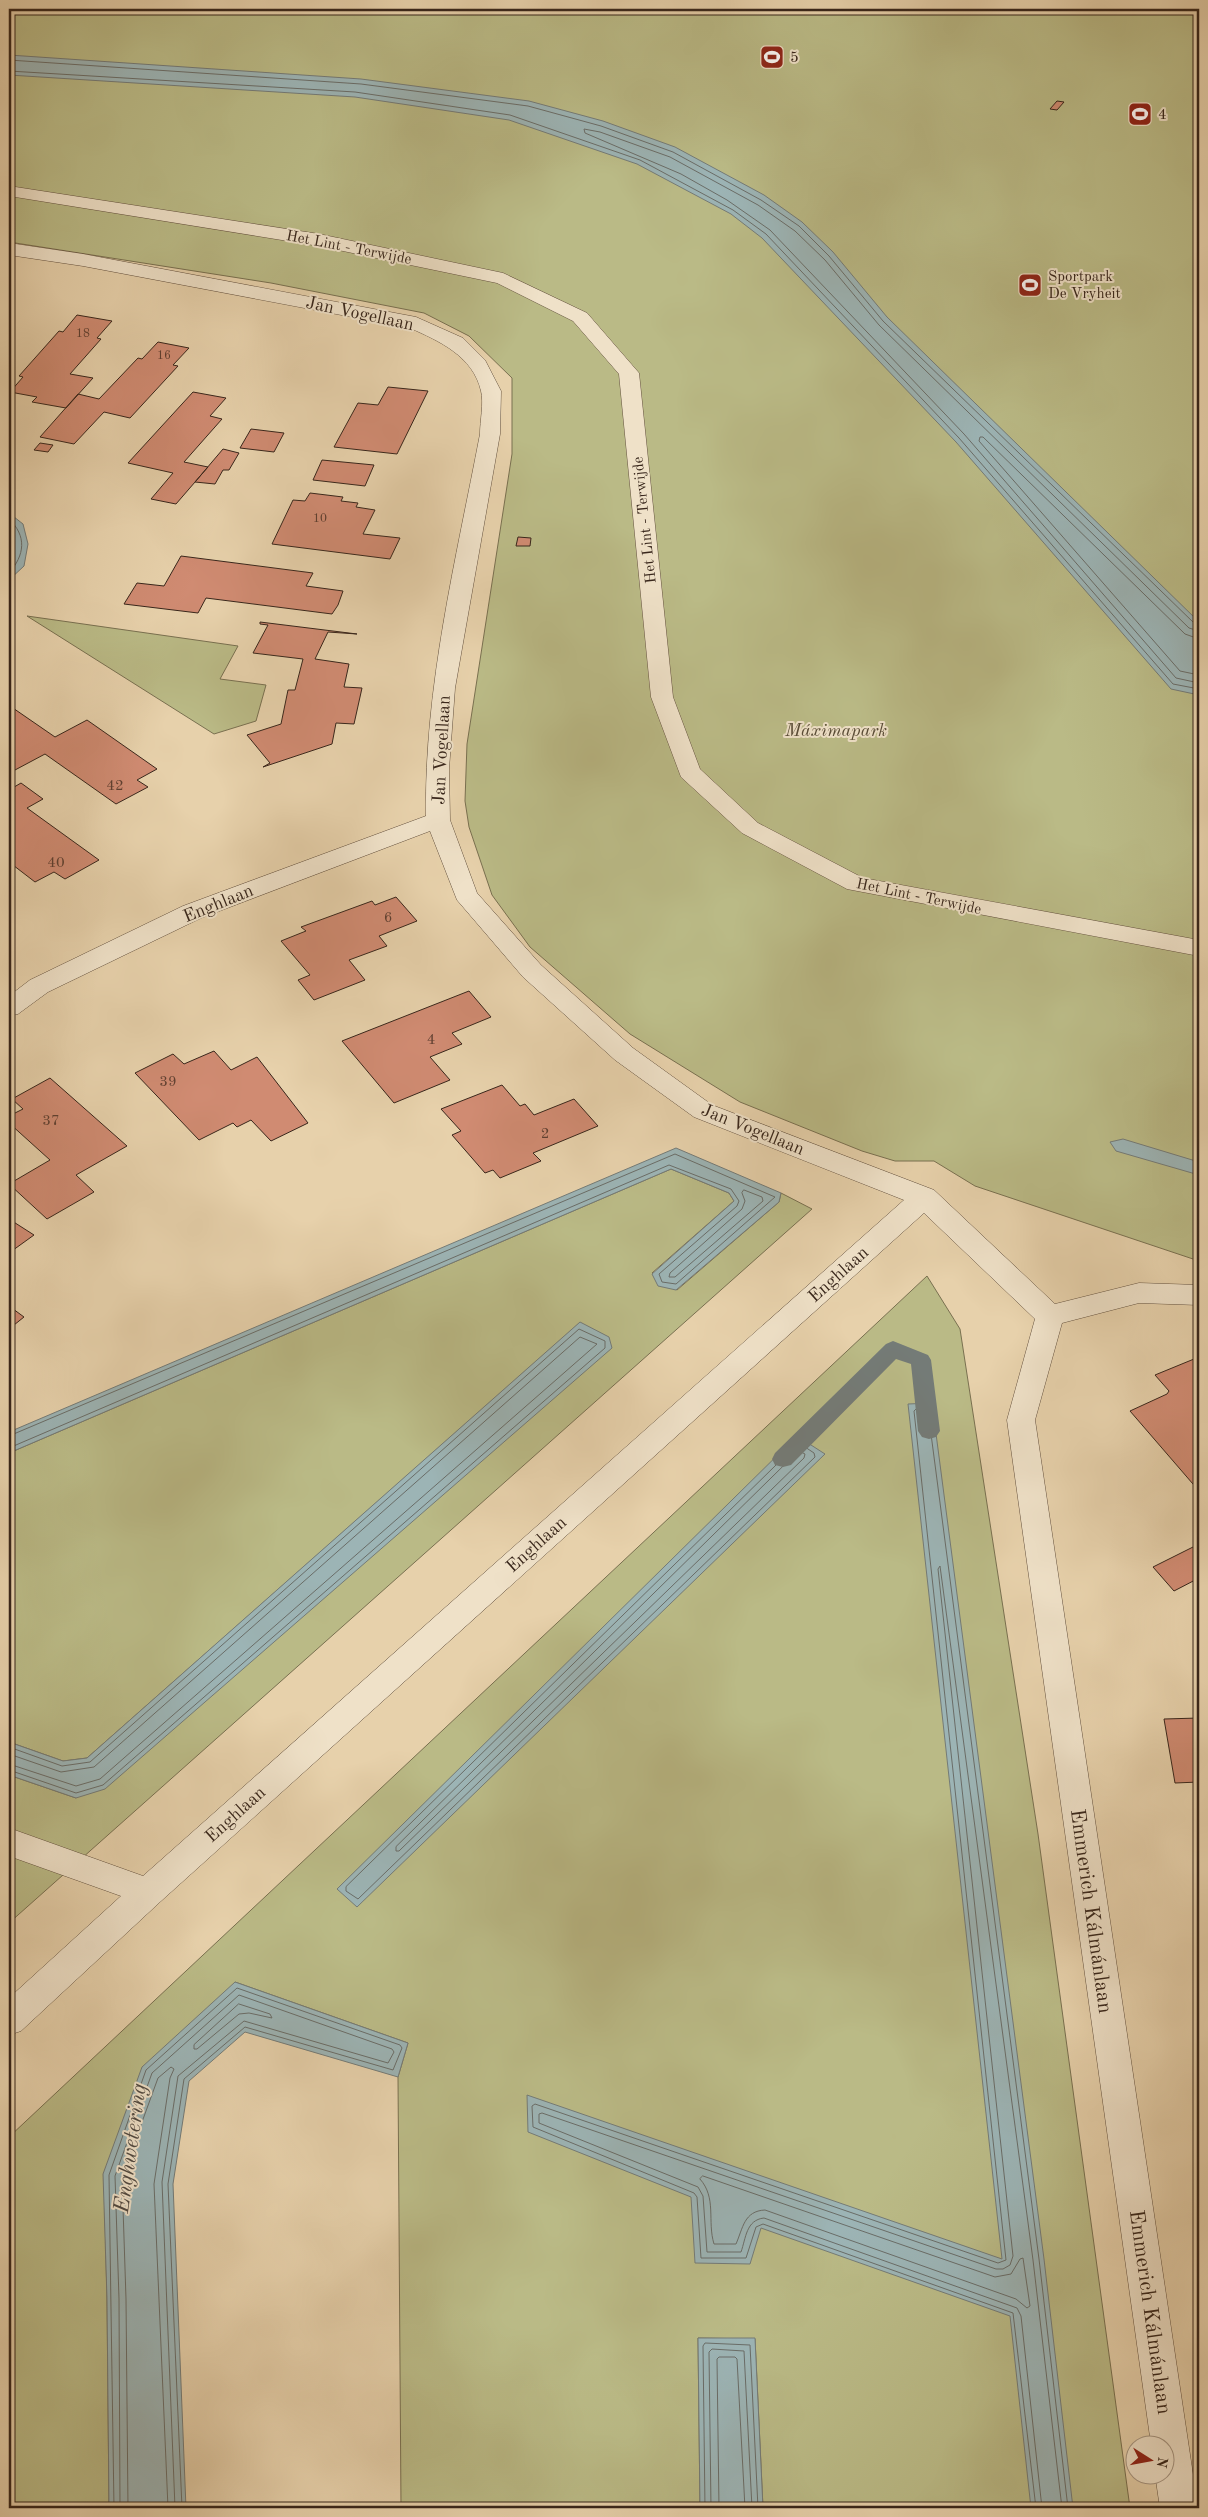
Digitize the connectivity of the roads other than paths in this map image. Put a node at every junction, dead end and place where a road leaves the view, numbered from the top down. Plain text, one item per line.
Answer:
1 (9, 191) edge
2 (9, 249) edge
3 (438, 820) junction
4 (1199, 948) edge
5 (9, 1008) edge
6 (924, 1196) junction
7 (1199, 1295) edge
8 (1050, 1316) junction
9 (9, 1842) edge
10 (148, 1892) junction
11 (9, 2020) edge
12 (1179, 2508) edge

1 - 4 street, Het Lint - Terwijde
2 - 3 street, Jan Vogellaan
3 - 5 street, Enghlaan
3 - 6 street, Jan Vogellaan
6 - 8 street, Jan Vogellaan
6 - 10 street, Enghlaan
7 - 8 street
8 - 12 street, Emmerich Kálmánlaan
9 - 10 street
10 - 11 street, Enghlaan

